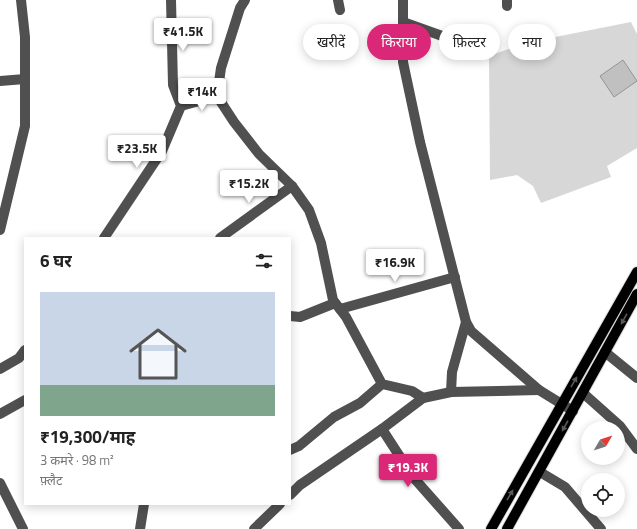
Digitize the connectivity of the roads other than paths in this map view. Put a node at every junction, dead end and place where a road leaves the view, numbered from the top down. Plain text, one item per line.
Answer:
1 (21, 0) edge
2 (171, 0) edge
3 (245, 0) edge
4 (404, 0) edge
5 (404, 22) junction
6 (439, 35) edge
7 (25, 79) junction
8 (0, 81) edge
9 (217, 96) junction
10 (181, 106) junction
11 (292, 186) junction
12 (0, 230) edge
13 (105, 237) edge
14 (221, 237) edge
15 (637, 272) edge
16 (456, 277) junction
17 (637, 294) edge
18 (337, 306) junction
19 (291, 316) edge
20 (466, 322) junction
21 (24, 351) edge
22 (605, 352) junction
23 (0, 369) edge
24 (637, 378) edge
25 (382, 384) junction
26 (539, 390) junction
27 (451, 392) junction
28 (583, 393) junction
29 (423, 398) junction
30 (24, 401) edge
31 (562, 405) junction
32 (573, 411) junction
33 (0, 414) edge
34 (382, 429) junction
35 (637, 449) edge
36 (291, 450) edge
37 (540, 472) junction
38 (0, 483) edge
39 (291, 494) edge
40 (144, 505) edge
41 (279, 505) edge
42 (499, 515) junction
43 (492, 528) edge
44 (509, 528) edge
45 (23, 529) edge
46 (140, 529) edge
47 (254, 529) edge
48 (459, 529) edge
49 (601, 529) edge

1 - 7 street
2 - 10 street
3 - 9 street
4 - 5 street
5 - 6 street
5 - 16 street
7 - 8 street
7 - 12 street
9 - 10 street
9 - 11 street
10 - 13 street
11 - 14 street
11 - 18 street
31 -> 15 main road
16 - 18 street
16 - 20 street
17 -> 22 main road
18 - 19 street
18 - 25 street
20 - 26 street
20 - 27 street
21 - 23 street
22 - 24 street
22 - 28 main road
25 - 29 street
25 - 36 street
26 - 27 street
26 - 31 street
27 - 29 street
28 - 32 main road
28 - 35 street
29 - 34 street
30 - 33 street
31 - 32 street
42 -> 31 main road
32 -> 37 main road
34 - 39 street
34 - 48 street
37 - 44 main road
37 - 49 street
38 - 45 street
40 - 46 street
41 - 47 street
42 - 43 main road
42 - 44 street

